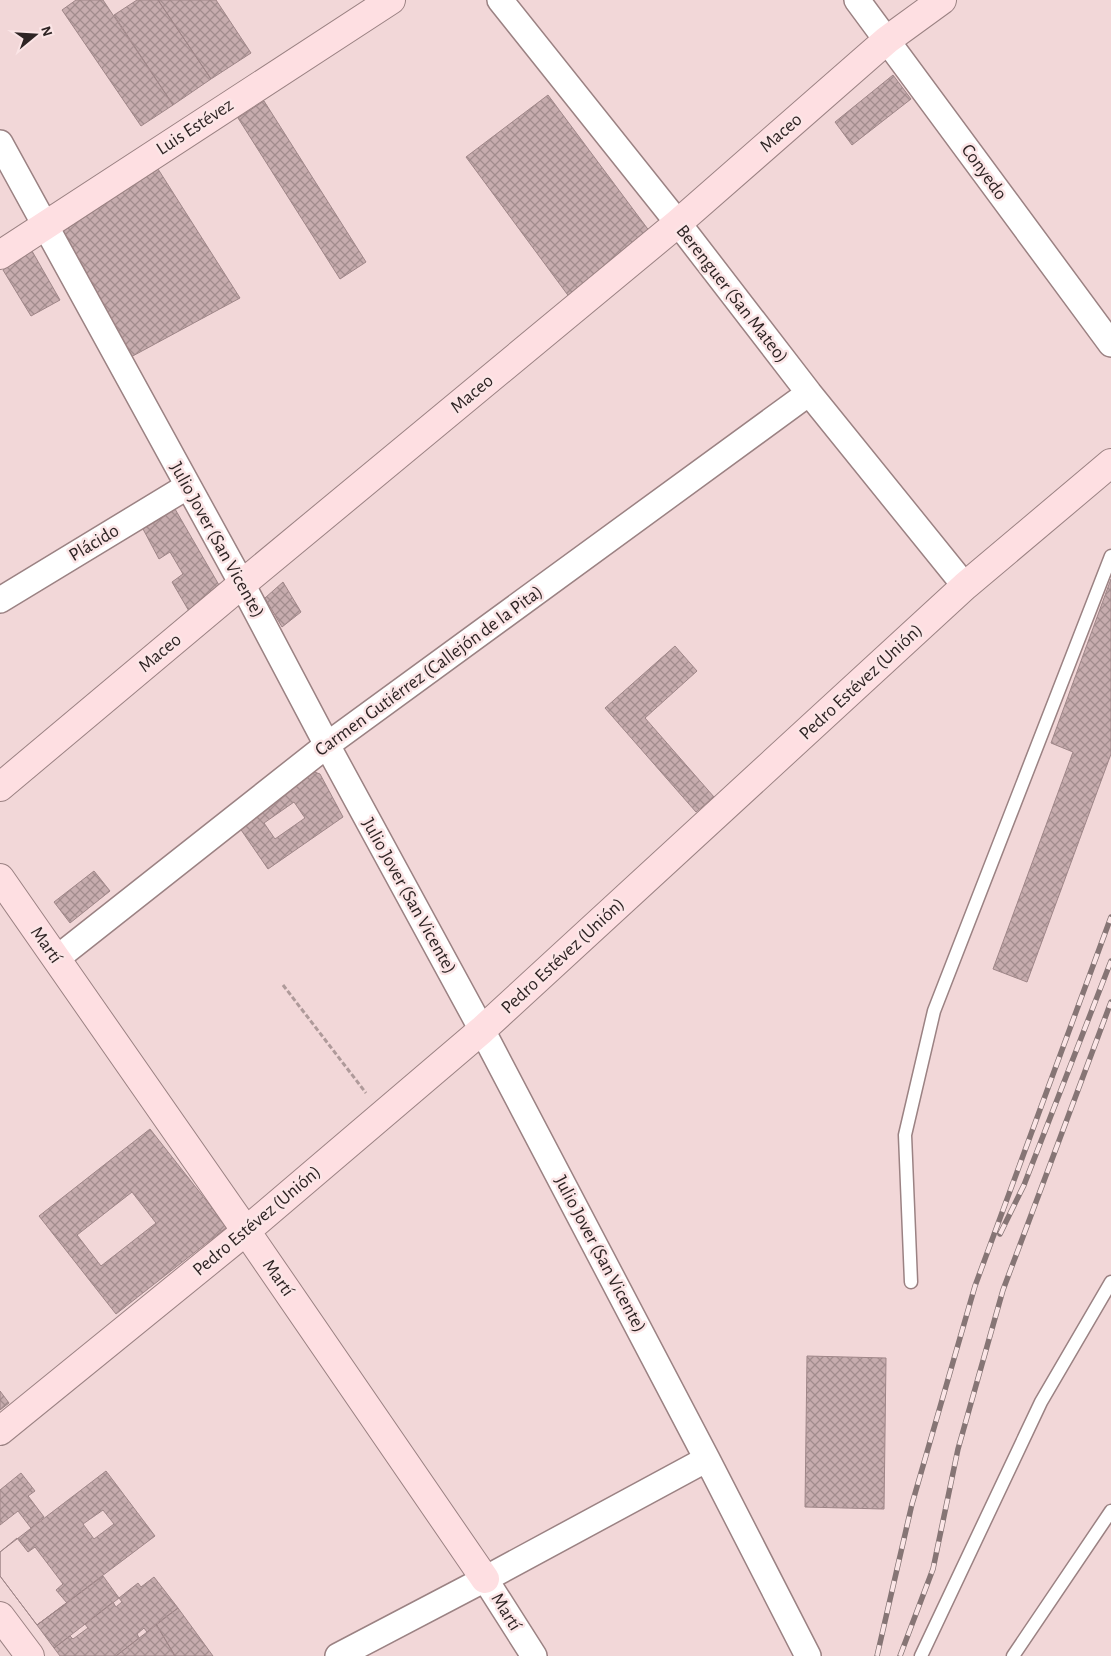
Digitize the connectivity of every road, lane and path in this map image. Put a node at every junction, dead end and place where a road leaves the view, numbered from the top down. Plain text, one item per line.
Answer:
1 (391, 0) edge
2 (500, 0) edge
3 (857, 0) edge
4 (942, 0) edge
5 (887, 40) junction
6 (0, 143) edge
7 (678, 223) junction
8 (46, 225) junction
9 (0, 255) edge
10 (1111, 344) edge
11 (809, 393) junction
12 (1111, 463) edge
13 (188, 486) junction
14 (1111, 556) edge
15 (242, 584) junction
16 (965, 586) junction
17 (0, 600) edge
18 (327, 745) junction
19 (0, 787) edge
20 (0, 878) edge
21 (56, 959) junction
22 (283, 985) dead end
23 (482, 1030) junction
24 (383, 1115) junction
25 (246, 1231) junction
26 (911, 1282) dead end
27 (1111, 1282) edge
28 (0, 1431) edge
29 (707, 1459) junction
30 (1111, 1511) edge
31 (485, 1579) junction
32 (0, 1616) edge
33 (30, 1656) edge
34 (338, 1656) edge
35 (534, 1656) edge
36 (808, 1656) edge
37 (921, 1656) edge
38 (1012, 1656) edge

1 - 8 street, Luis Estévez
2 - 7 street, Berenguer (San Mateo)
3 - 5 street, Conyedo
4 - 5 street, Maceo
5 - 7 street, Maceo
5 - 10 street, Conyedo
6 - 8 street, Julio Jover (San Vicente)
7 - 11 street, Berenguer (San Mateo)
7 - 15 street, Maceo
8 - 9 street, Luis Estévez
8 - 13 street, Julio Jover (San Vicente)
11 - 16 street, Berenguer (San Mateo)
11 - 18 street, Carmen Gutiérrez (Callejón de la Pita)
12 - 16 street, Pedro Estévez (Unión)
13 - 15 street, Julio Jover (San Vicente)
13 - 17 street, Plácido
14 - 26 lane
15 - 18 street, Julio Jover (San Vicente)
15 - 19 street, Maceo
16 - 23 street, Pedro Estévez (Unión)
18 - 21 street, Carmen Gutiérrez (Callejón de la Pita)
18 - 23 street, Julio Jover (San Vicente)
20 - 21 street, Martí
21 - 25 street, Martí
22 - 24 path
23 - 24 street, Pedro Estévez (Unión)
23 - 29 street, Julio Jover (San Vicente)
24 - 25 street, Pedro Estévez (Unión)
25 - 28 street, Pedro Estévez (Unión)
25 - 31 street, Martí
27 - 37 lane
29 - 31 street
29 - 36 street, Julio Jover (San Vicente)
30 - 38 lane
31 - 34 street
31 - 35 street, Martí
32 - 33 street

